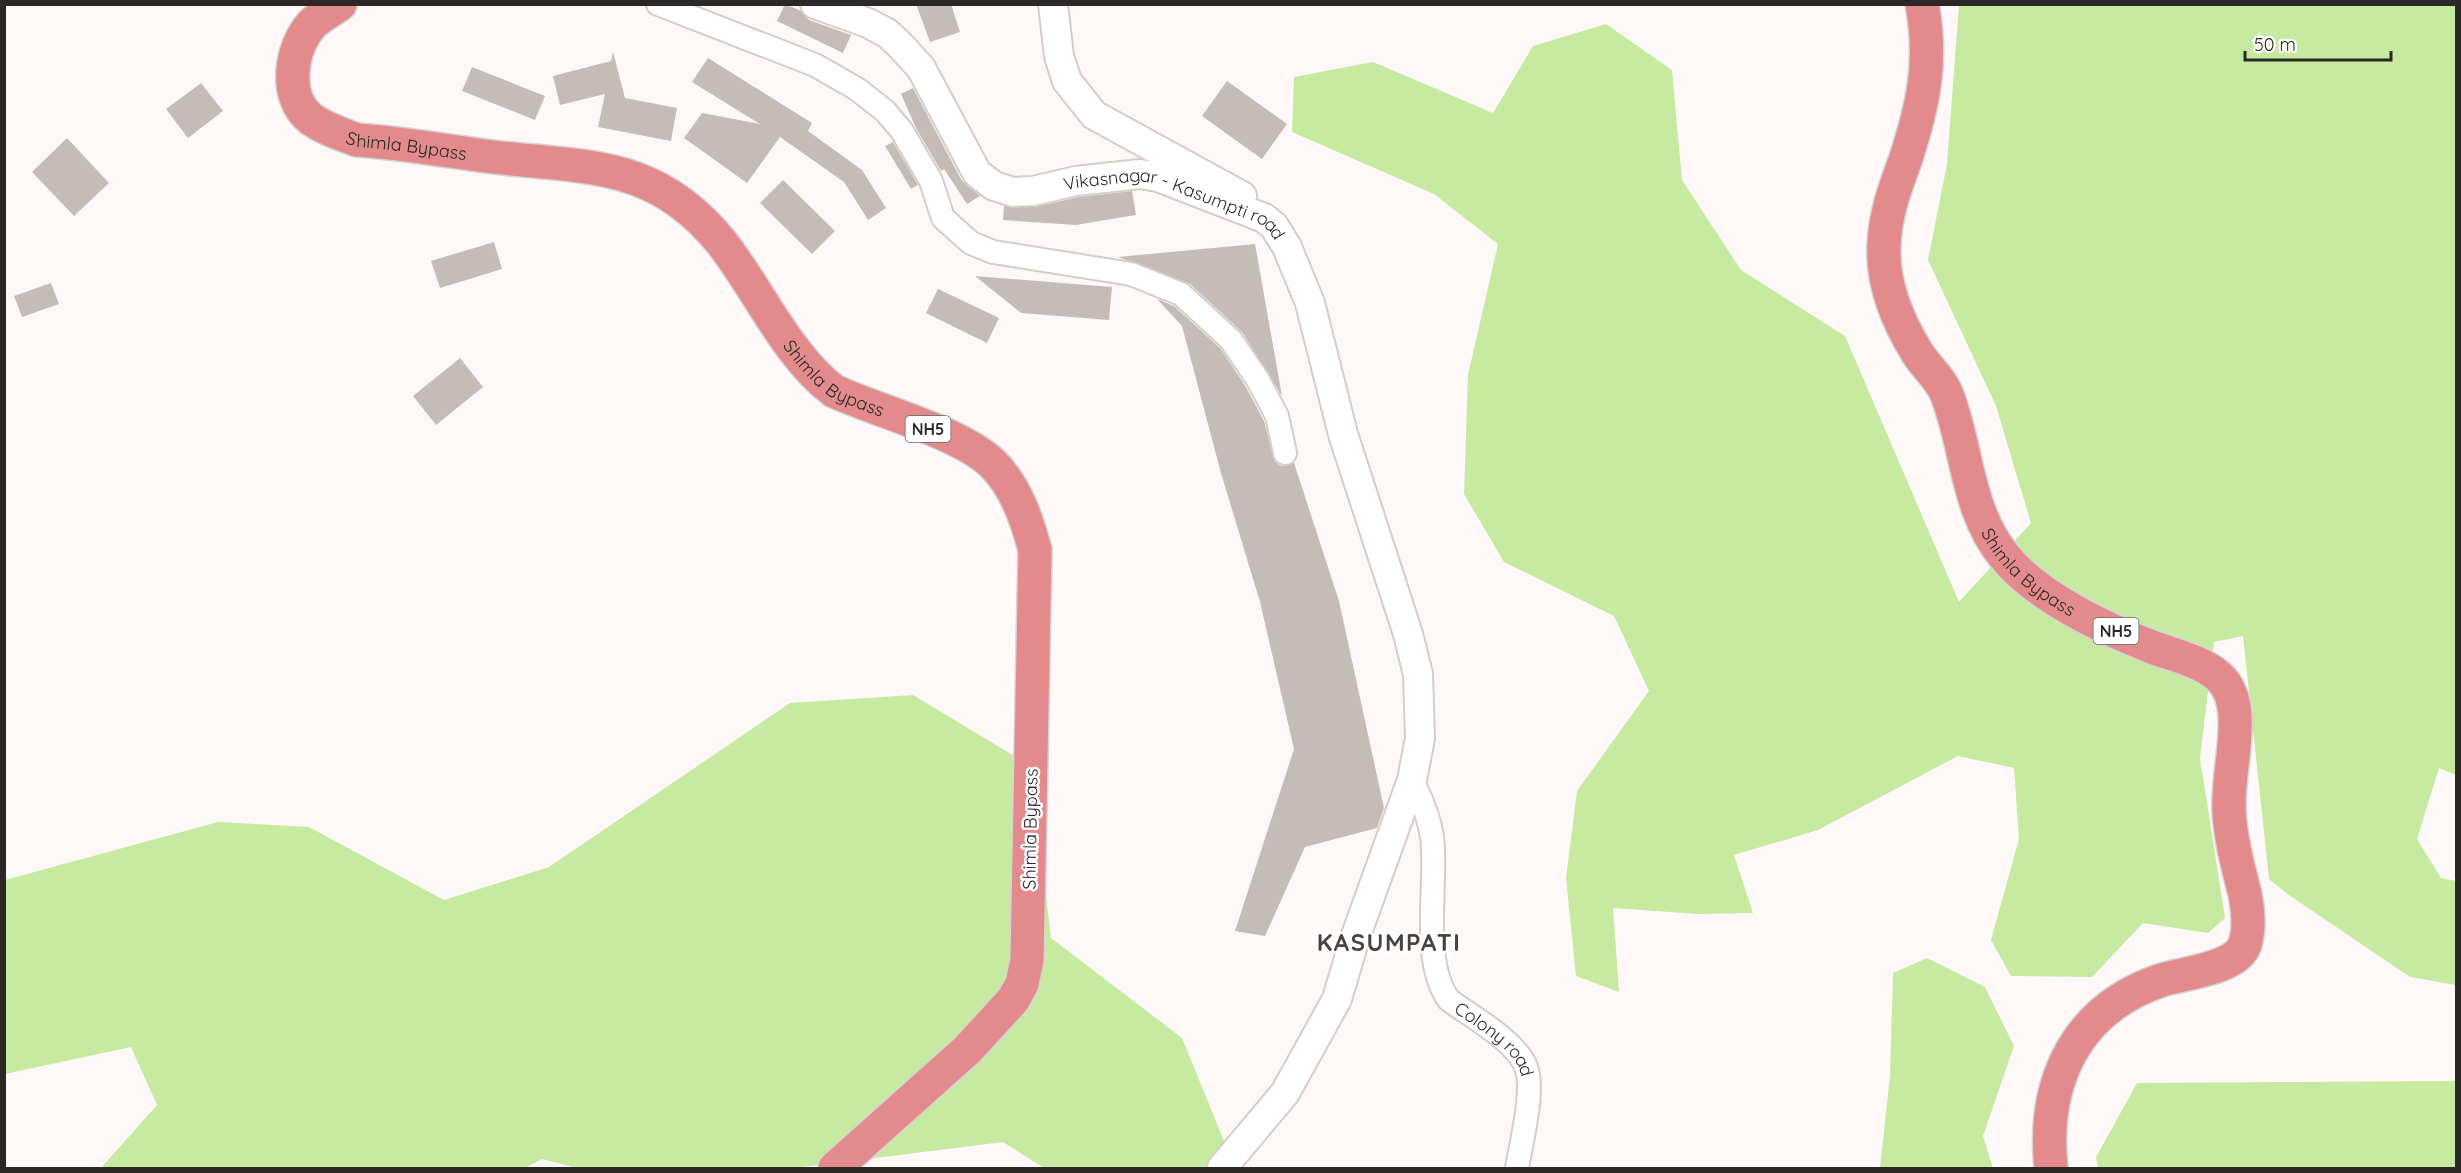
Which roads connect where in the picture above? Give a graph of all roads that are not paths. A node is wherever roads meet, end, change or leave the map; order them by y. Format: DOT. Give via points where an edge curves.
graph roads {
  1 [pos="340,4"];
  2 [pos="658,4"];
  3 [pos="815,4"];
  4 [pos="1053,4"];
  5 [pos="1922,4"];
  6 [pos="1264,218"];
  7 [pos="1285,453"];
  8 [pos="1412,780"];
  9 [pos="835,1168"];
  10 [pos="1222,1168"];
  11 [pos="1517,1168"];
  12 [pos="2052,1168"];
  1 -- 9 [label="highway, Shimla Bypass / NH5" via="313,24 301,41 294,64 292,84 297,103 310,118 357,140 610,169 659,187 700,217 744,271 816,378 843,395 965,446 993,464 1025,512 1035,550 1027,960 1022,984 1013,1000 967,1050"];
  2 -- 7 [label="street" via="796,57 857,89 885,111 902,131 932,181 943,218 971,243 1013,256 1131,274 1180,294 1231,340 1258,380 1277,416"];
  3 -- 6 [label="street, Vikasnagar - Kasumpti road" via="868,23 899,44 921,68 977,173 994,186 1013,192 1033,191 1076,181 1140,174 1158,177"];
  4 -- 6 [label="street" via="1066,81 1094,115 1241,195"];
  5 -- 12 [label="highway, Shimla Bypass / NH5" via="1928,72 1890,203 1884,245 1885,274 1907,333 1944,388 1957,422 1975,503 2005,558 2026,578 2082,614 2211,670 2223,680 2235,712 2236,745 2229,808 2248,909 2245,945 2231,960 2159,981 2136,992 2102,1013 2086,1029 2064,1062 2051,1104 2048,1138"];
  6 -- 8 [label="street, Vikasnagar - Kasumpti road" via="1287,247 1310,303 1342,434 1385,559 1418,674 1420,738"];
  8 -- 10 [label="street, Vikasnagar - Kasumpti road" via="1337,999 1285,1093"];
  8 -- 11 [label="street, Colony road" via="1432,837 1435,956 1442,990 1449,1000 1513,1048 1527,1069 1529,1086"];
}
